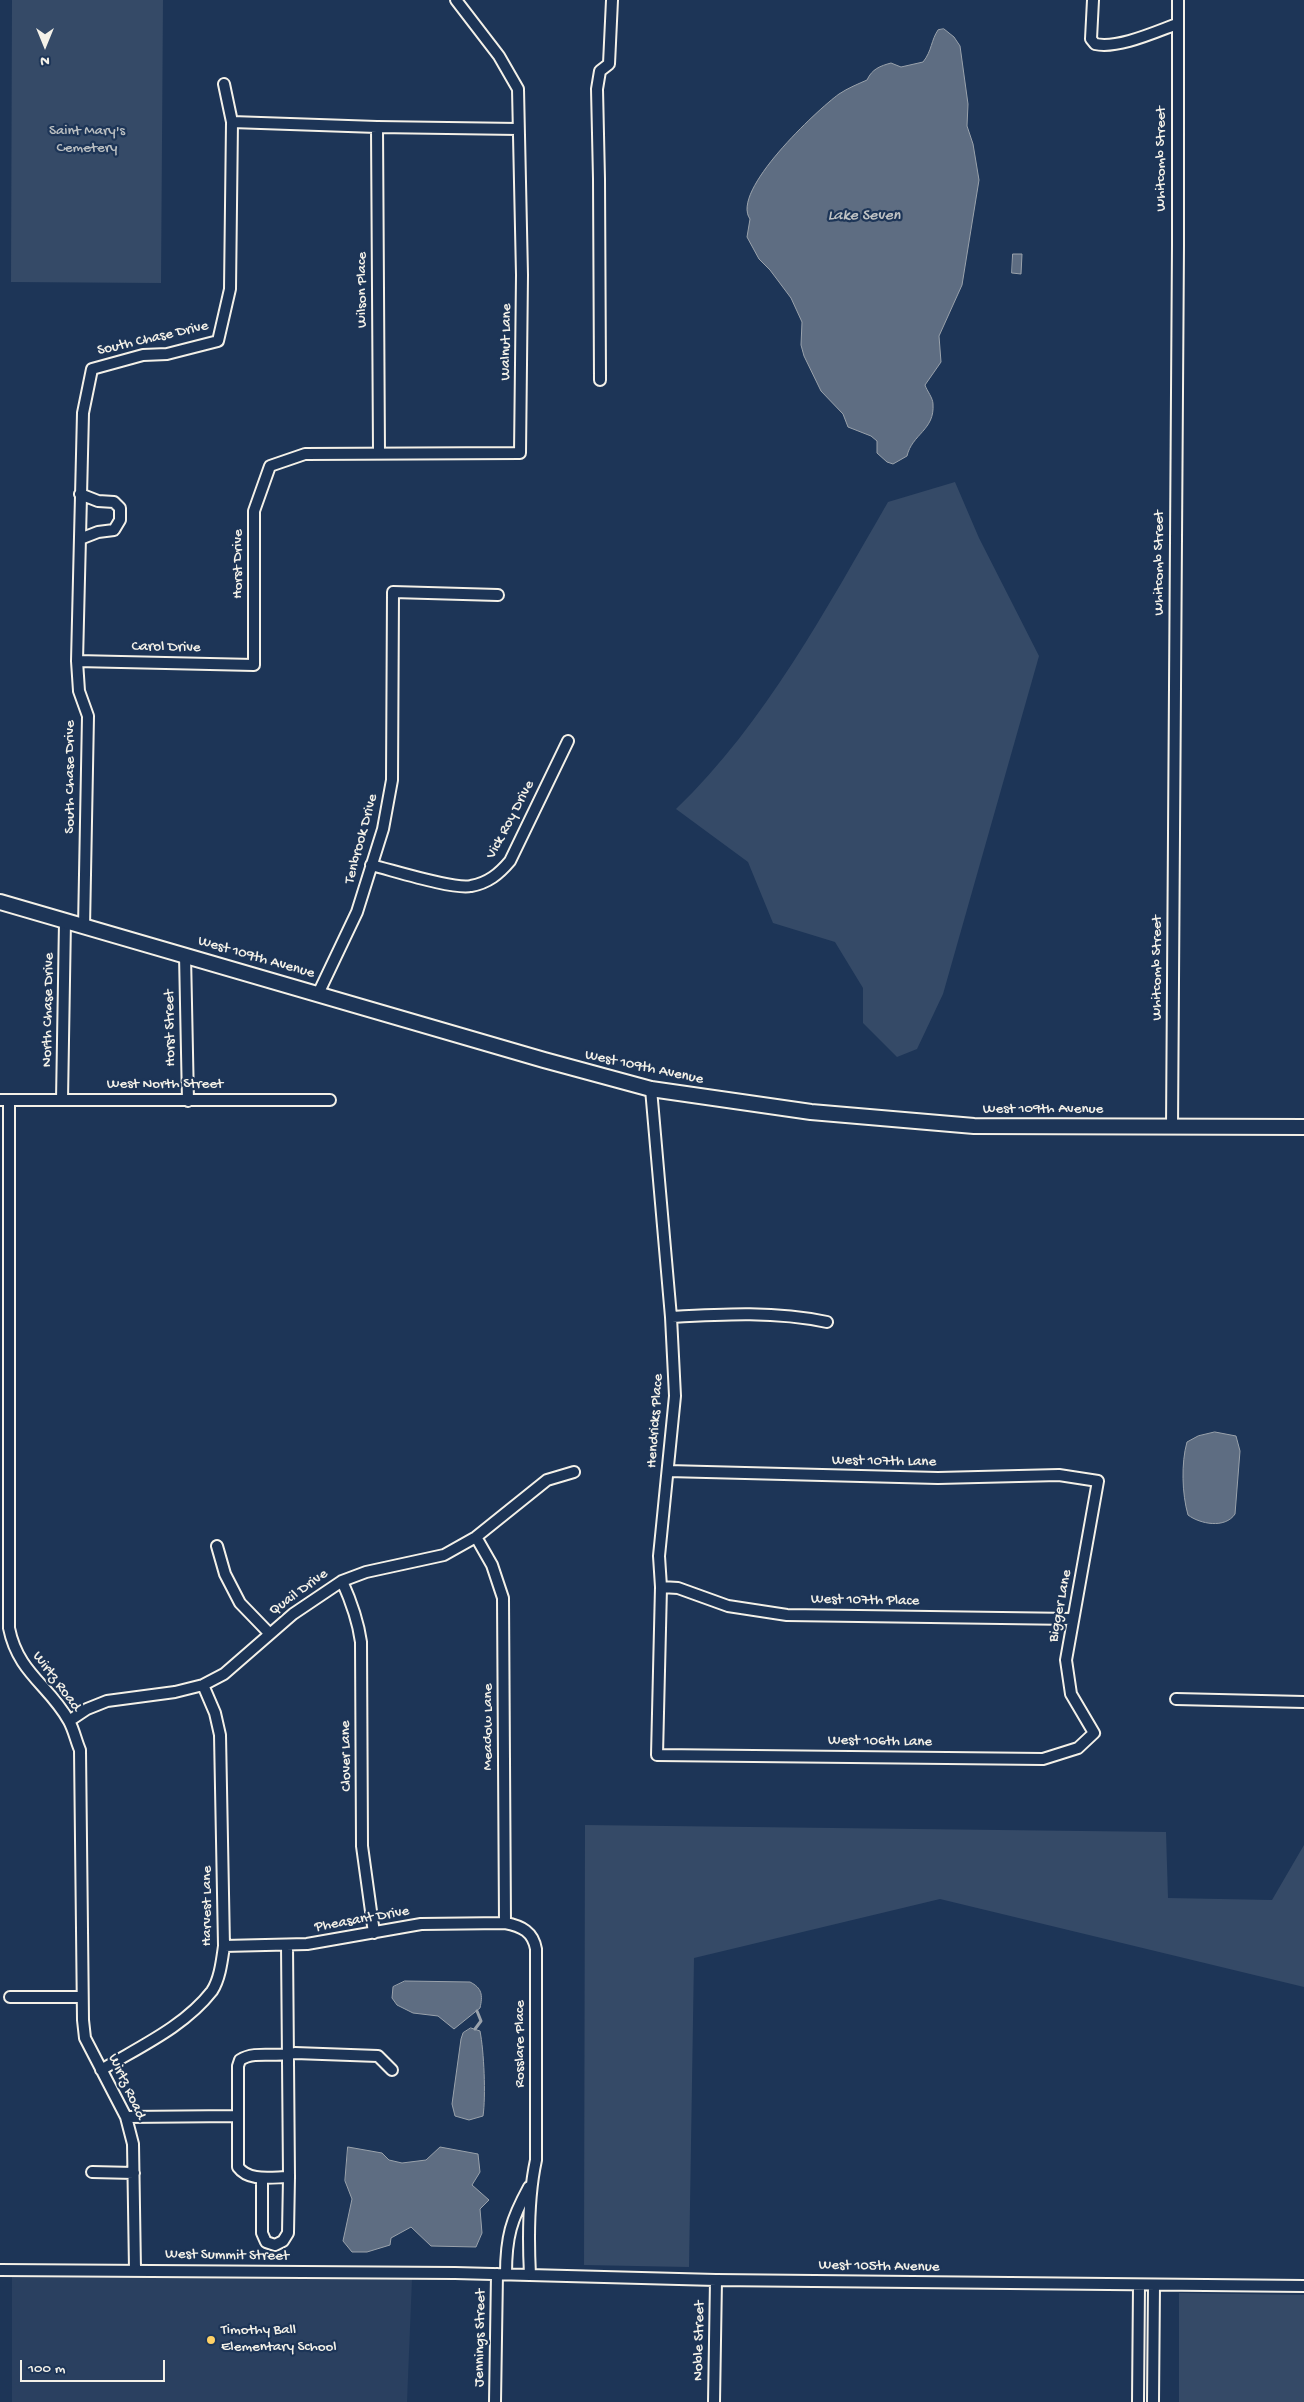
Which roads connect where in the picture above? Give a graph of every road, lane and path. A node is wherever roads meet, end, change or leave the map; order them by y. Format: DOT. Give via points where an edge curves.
graph roads {
  1 [pos="456,0"];
  2 [pos="612,0"];
  3 [pos="1093,0"];
  4 [pos="1178,0"];
  5 [pos="1177,24"];
  6 [pos="224,84"];
  7 [pos="232,122"];
  8 [pos="378,127"];
  9 [pos="518,129"];
  10 [pos="600,380"];
  11 [pos="379,453"];
  12 [pos="270,466"];
  13 [pos="80,494"];
  14 [pos="80,539"];
  15 [pos="498,595"];
  16 [pos="77,661"];
  17 [pos="254,665"];
  18 [pos="568,741"];
  19 [pos="371,865"];
  20 [pos="0,902"];
  21 [pos="65,921"];
  22 [pos="84,927"];
  23 [pos="185,955"];
  24 [pos="318,994"];
  25 [pos="651,1089"];
  26 [pos="4,1100"];
  27 [pos="62,1100"];
  28 [pos="330,1100"];
  29 [pos="188,1101"];
  30 [pos="1172,1127"];
  31 [pos="1304,1127"];
  32 [pos="4,1243"];
  33 [pos="671,1317"];
  34 [pos="827,1322"];
  35 [pos="5,1389"];
  36 [pos="668,1471"];
  37 [pos="574,1472"];
  38 [pos="1098,1481"];
  39 [pos="476,1537"];
  40 [pos="216,1546"];
  41 [pos="342,1581"];
  42 [pos="661,1587"];
  43 [pos="1073,1619"];
  44 [pos="270,1634"];
  45 [pos="204,1685"];
  46 [pos="1176,1699"];
  47 [pos="1304,1702"];
  48 [pos="69,1721"];
  49 [pos="1094,1733"];
  50 [pos="657,1755"];
  51 [pos="505,1923"];
  52 [pos="374,1933"];
  53 [pos="287,1945"];
  54 [pos="224,1946"];
  55 [pos="10,1997"];
  56 [pos="82,1997"];
  57 [pos="287,2056"];
  58 [pos="101,2070"];
  59 [pos="392,2070"];
  60 [pos="237,2116"];
  61 [pos="126,2117"];
  62 [pos="92,2172"];
  63 [pos="134,2173"];
  64 [pos="289,2177"];
  65 [pos="262,2178"];
  66 [pos="531,2184"];
  67 [pos="0,2270"];
  68 [pos="135,2270"];
  69 [pos="454,2273"];
  70 [pos="501,2274"];
  71 [pos="530,2275"];
  72 [pos="716,2280"];
  73 [pos="1139,2285"];
  74 [pos="1154,2285"];
  75 [pos="1304,2286"];
  76 [pos="495,2402"];
  77 [pos="714,2402"];
  78 [pos="1138,2402"];
  79 [pos="1153,2402"];
  1 -- 9 [label="street, Walnut Lane" via="499,56 518,90"];
  2 -- 10 [label="street" via="609,64 600,71 597,89"];
  3 -- 5 [label="street" via="1091,39 1095,44 1118,44"];
  4 -- 5 [label="street, Whitcomb Street"];
  5 -- 30 [label="street, Whitcomb Street"];
  6 -- 7 [label="street, South Chase Drive"];
  7 -- 8 [label="street"];
  7 -- 13 [label="street, South Chase Drive" via="230,289 218,341 167,354 143,355 92,369 83,413"];
  8 -- 9 [label="street"];
  8 -- 11 [label="street, Wilson Place"];
  9 -- 11 [label="street, Walnut Lane" via="522,275 520,453"];
  11 -- 12 [label="street, Walnut Lane" via="305,454"];
  12 -- 17 [label="street, Horst Drive" via="254,511"];
  13 -- 14 [label="street, South Chase Drive"];
  13 -- 14 [label="street" via="114,502 120,508 120,520 114,530"];
  14 -- 16 [label="street, South Chase Drive"];
  15 -- 19 [label="street, Tenbrook Drive" via="393,592 392,780 383,829"];
  16 -- 17 [label="street, Carol Drive"];
  16 -- 22 [label="street, South Chase Drive" via="78,691 88,716"];
  18 -- 19 [label="street, Vick Roy Drive" via="510,861 491,879 461,887"];
  19 -- 24 [label="street, Tenbrook Drive" via="357,912"];
  20 -- 21 [label="main road, West 109th Avenue"];
  21 -- 22 [label="main road, West 109th Avenue"];
  21 -- 27 [label="street, North Chase Drive"];
  22 -- 23 [label="main road, West 109th Avenue"];
  23 -- 24 [label="main road, West 109th Avenue"];
  23 -- 29 [label="street, Horst Street"];
  24 -- 25 [label="main road, West 109th Avenue"];
  25 -- 30 [label="main road, West 109th Avenue" via="802,1111 974,1126"];
  25 -- 33 [label="street, Hendricks Place"];
  26 -- 27 [label="street, West North Street"];
  26 -- 32 [label="street, Wirtz Road"];
  27 -- 29 [label="street, West North Street"];
  28 -- 29 [label="street, West North Street"];
  30 -- 31 [label="main road, West 109th Avenue"];
  32 -- 35 [label="street, Wirtz Road"];
  33 -- 34 [label="street" via="745,1313 800,1316"];
  33 -- 36 [label="street, Hendricks Place" via="675,1396"];
  35 -- 48 [label="street, Wirtz Road" via="9,1628 20,1661"];
  36 -- 38 [label="street, West 107th Lane" via="938,1478 1059,1476"];
  36 -- 42 [label="street, Hendricks Place" via="659,1556"];
  37 -- 39 [label="street, Quail Drive" via="547,1480"];
  38 -- 43 [label="street, Bigger Lane"];
  39 -- 41 [label="street, Quail Drive" via="444,1555 366,1572"];
  39 -- 51 [label="street, Meadow Lane" via="492,1565 503,1598"];
  40 -- 44 [label="street" via="225,1574 240,1603"];
  41 -- 44 [label="street, Quail Drive" via="318,1595"];
  41 -- 52 [label="street, Clover Lane" via="359,1628 362,1846"];
  42 -- 43 [label="street, West 107th Place" via="678,1588 728,1606 787,1615"];
  42 -- 50 [label="street, Hendricks Place"];
  43 -- 49 [label="street, Bigger Lane" via="1066,1660 1071,1694"];
  44 -- 45 [label="street, Quail Drive" via="224,1674"];
  45 -- 48 [label="street, Quail Drive" via="107,1701"];
  45 -- 54 [label="street, Harvest Lane" via="220,1736"];
  46 -- 47 [label="street"];
  48 -- 56 [label="street, Wirtz Road" via="80,1750 82,1773"];
  49 -- 50 [label="street, West 106th Lane" via="1078,1748 1043,1759"];
  51 -- 52 [label="street, Pheasant Drive" via="421,1924"];
  51 -- 66 [label="street, Rosslare Place" via="527,1930 534,1938 536,1949 536,2160"];
  52 -- 53 [label="street, Pheasant Drive"];
  53 -- 54 [label="street, Pheasant Drive"];
  53 -- 57 [label="street"];
  54 -- 58 [label="street, Harvest Lane" via="213,1990 182,2021"];
  55 -- 56 [label="street"];
  56 -- 58 [label="street, Wirtz Road" via="85,2038"];
  57 -- 59 [label="street" via="295,2053 378,2056"];
  57 -- 60 [label="street" via="254,2056 240,2060"];
  57 -- 64 [label="street"];
  58 -- 61 [label="street, Wirtz Road"];
  60 -- 61 [label="street"];
  60 -- 65 [label="street" via="238,2167 242,2173"];
  61 -- 63 [label="street, Wirtz Road" via="133,2144"];
  62 -- 63 [label="street"];
  63 -- 68 [label="street, Wirtz Road"];
  64 -- 65 [label="street"];
  64 -- 65 [label="street" via="288,2233 284,2241 275,2245 266,2242 262,2233"];
  66 -- 70 [label="street, Rosslare Place" via="515,2213"];
  66 -- 71 [label="street, Rosslare Place"];
  67 -- 68 [label="street, West Summit Street"];
  68 -- 69 [label="street, West Summit Street"];
  69 -- 70 [label="street, West 105th Avenue"];
  70 -- 71 [label="street, West 105th Avenue"];
  70 -- 76 [label="street, Jennings Street"];
  71 -- 72 [label="street, West 105th Avenue"];
  72 -- 73 [label="street, West 105th Avenue"];
  72 -- 77 [label="street, Noble Street"];
  73 -- 74 [label="street, West 105th Avenue"];
  73 -- 78 [label="street"];
  74 -- 75 [label="street, West 105th Avenue"];
  74 -- 79 [label="street"];
}
